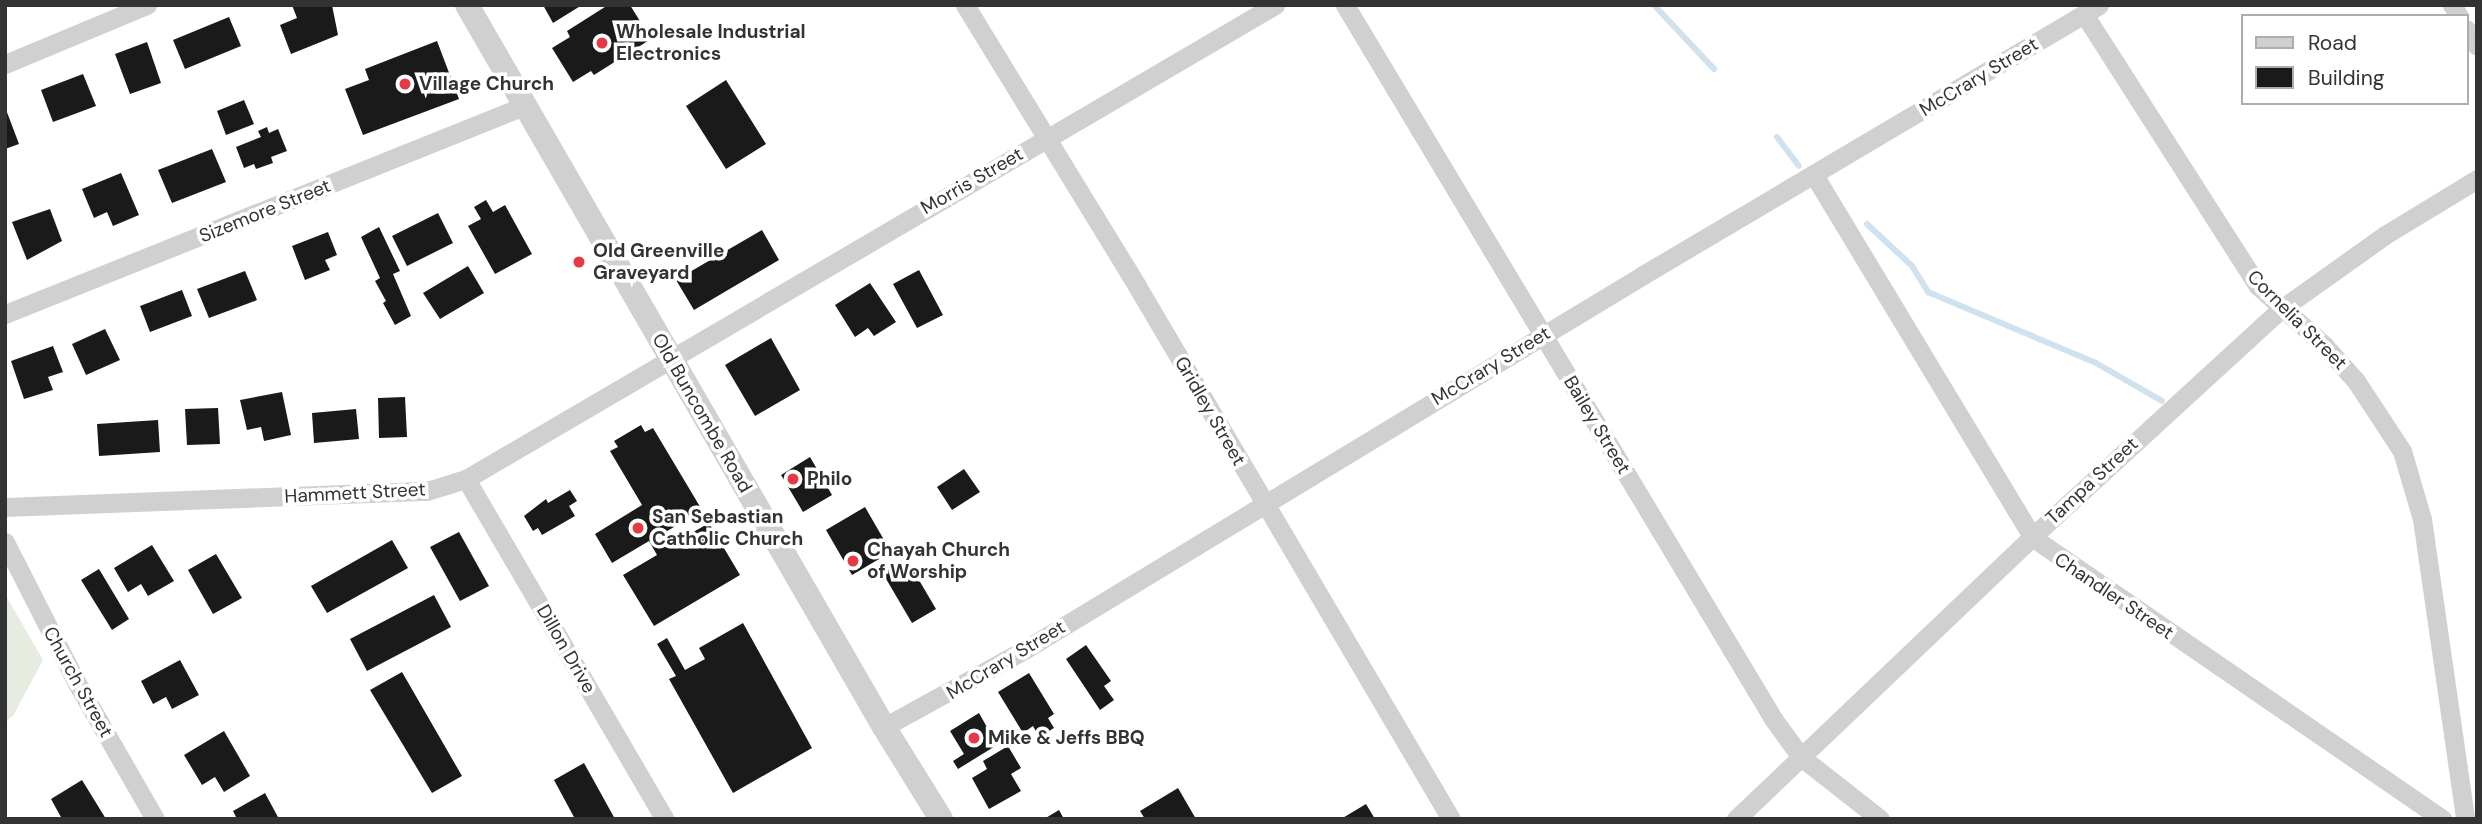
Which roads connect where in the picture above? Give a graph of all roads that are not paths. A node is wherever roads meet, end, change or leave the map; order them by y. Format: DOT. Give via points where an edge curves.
graph roads {
  1 [pos="147,5"];
  2 [pos="467,5"];
  3 [pos="965,5"];
  4 [pos="1275,5"];
  5 [pos="1345,5"];
  6 [pos="2092,10"];
  7 [pos="5,64"];
  8 [pos="524,106"];
  9 [pos="1047,137"];
  10 [pos="1814,175"];
  11 [pos="2477,179"];
  12 [pos="2281,309"];
  13 [pos="5,314"];
  14 [pos="1544,335"];
  15 [pos="670,359"];
  16 [pos="466,479"];
  17 [pos="1264,503"];
  18 [pos="5,507"];
  19 [pos="2032,537"];
  20 [pos="5,542"];
  21 [pos="884,727"];
  22 [pos="1801,757"];
  23 [pos="155,819"];
  24 [pos="665,819"];
  25 [pos="941,819"];
  26 [pos="1451,819"];
  27 [pos="1736,819"];
  28 [pos="1880,819"];
  29 [pos="2443,819"];
  30 [pos="2465,819"];
  1 -- 7 [label="street"];
  2 -- 8 [label="street, Old Buncombe Road"];
  3 -- 9 [label="street, Gridley Street"];
  4 -- 9 [label="street, Morris Street"];
  5 -- 14 [label="street, Bailey Street"];
  6 -- 10 [label="street, McCrary Street"];
  6 -- 12 [label="street, Cornelia Street" via="2240,261"];
  8 -- 13 [label="street, Sizemore Street"];
  8 -- 15 [label="street, Old Buncombe Road"];
  9 -- 15 [label="street, Morris Street"];
  9 -- 17 [label="street, Gridley Street"];
  10 -- 14 [label="street, McCrary Street"];
  10 -- 19 [label="street, Chandler Street"];
  11 -- 12 [label="street, Tampa Street" via="2385,235"];
  12 -- 19 [label="street, Tampa Street"];
  12 -- 30 [label="street, Cornelia Street" via="2325,345 2356,381 2391,430 2410,471 2422,519"];
  14 -- 17 [label="street, McCrary Street"];
  14 -- 22 [label="street, Bailey Street" via="1774,720"];
  15 -- 16 [label="street, Hammett Street"];
  15 -- 21 [label="street, Old Buncombe Road"];
  16 -- 18 [label="street, Hammett Street" via="427,491"];
  16 -- 24 [label="street, Dillon Drive"];
  17 -- 21 [label="street, McCrary Street" via="1026,649"];
  17 -- 26 [label="street, Gridley Street"];
  19 -- 22 [label="street, Tampa Street"];
  19 -- 29 [label="street, Chandler Street"];
  20 -- 23 [label="street, Church Street" via="72,674"];
  21 -- 25 [label="street, Old Buncombe Road"];
  22 -- 27 [label="street, Tampa Street"];
  22 -- 28 [label="street, Bailey Street"];
}
